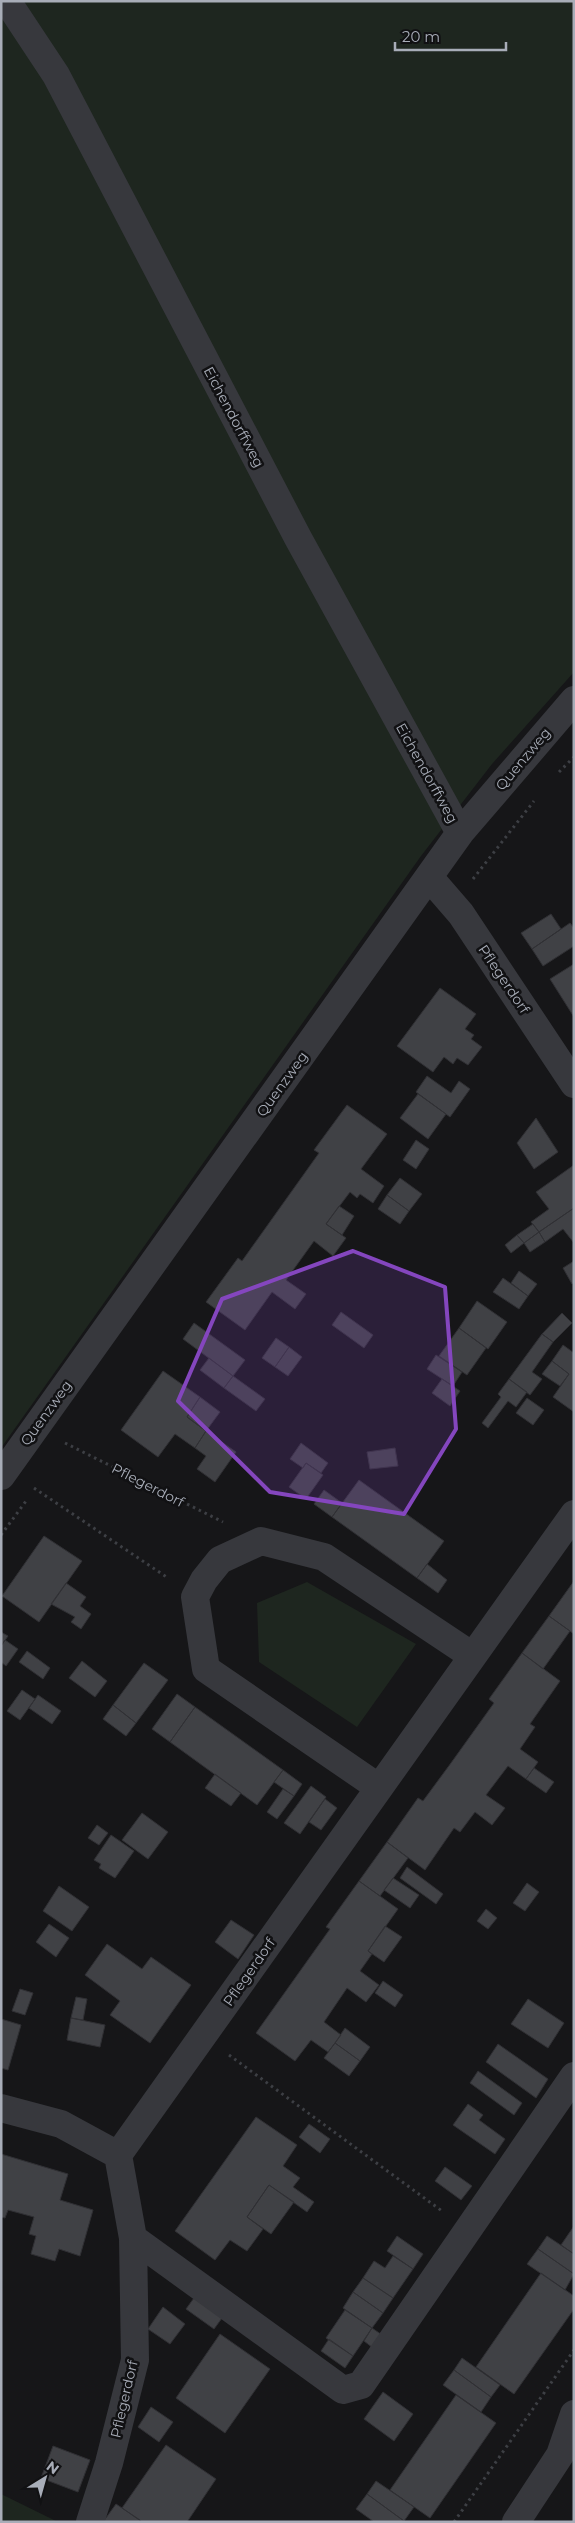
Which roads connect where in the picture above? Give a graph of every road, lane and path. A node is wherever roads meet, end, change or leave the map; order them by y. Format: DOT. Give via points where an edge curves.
graph roads {
  1 [pos="7,1"];
  2 [pos="574,700"];
  3 [pos="574,757"];
  4 [pos="555,776"];
  5 [pos="537,798"];
  6 [pos="460,833"];
  7 [pos="429,877"];
  8 [pos="453,904"];
  9 [pos="574,1084"];
  10 [pos="38,1424"];
  11 [pos="73,1436"];
  12 [pos="67,1444"];
  13 [pos="62,1452"];
  14 [pos="4,1473"];
  15 [pos="40,1481"];
  16 [pos="35,1488"];
  17 [pos="574,1514"];
  18 [pos="1,1535"];
  19 [pos="261,1541"];
  20 [pos="195,1597"];
  21 [pos="471,1655"];
  22 [pos="378,1787"];
  23 [pos="204,2037"];
  24 [pos="574,2076"];
  25 [pos="1,2108"];
  26 [pos="118,2155"];
  27 [pos="467,2229"];
  28 [pos="132,2238"];
  29 [pos="574,2350"];
  30 [pos="574,2414"];
  31 [pos="90,2522"];
  32 [pos="454,2522"];
  33 [pos="516,2522"];
  1 -- 6 [label="street, Eichendorffweg" via="56,75 298,538"];
  2 -- 6 [label="street, Quenzweg"];
  3 -- 4 [label="path"];
  5 -- 8 [label="path"];
  6 -- 7 [label="street, Quenzweg"];
  7 -- 8 [label="street, Pflegerdorf"];
  7 -- 10 [label="street, Quenzweg"];
  8 -- 9 [label="street, Pflegerdorf"];
  10 -- 12 [label="path, Pflegerdorf"];
  10 -- 14 [label="street, Quenzweg"];
  11 -- 12 [label="path"];
  12 -- 13 [label="path"];
  12 -- 19 [label="path, Pflegerdorf"];
  14 -- 16 [label="path"];
  15 -- 16 [label="path"];
  16 -- 18 [label="path"];
  16 -- 20 [label="path"];
  17 -- 21 [label="street, Pflegerdorf"];
  19 -- 20 [label="street" via="220,1560"];
  19 -- 21 [label="street" via="324,1557"];
  20 -- 22 [label="street" via="206,1669"];
  21 -- 22 [label="street, Pflegerdorf"];
  22 -- 23 [label="street, Pflegerdorf"];
  23 -- 26 [label="street, Pflegerdorf"];
  23 -- 27 [label="path"];
  24 -- 27 [label="street"];
  25 -- 26 [label="street" via="61,2124"];
  26 -- 28 [label="street, Pflegerdorf"];
  27 -- 28 [label="street" via="361,2385 343,2390"];
  28 -- 31 [label="street, Pflegerdorf" via="135,2360 109,2463"];
  29 -- 32 [label="path"];
  30 -- 33 [label="street" via="560,2456"];
}
